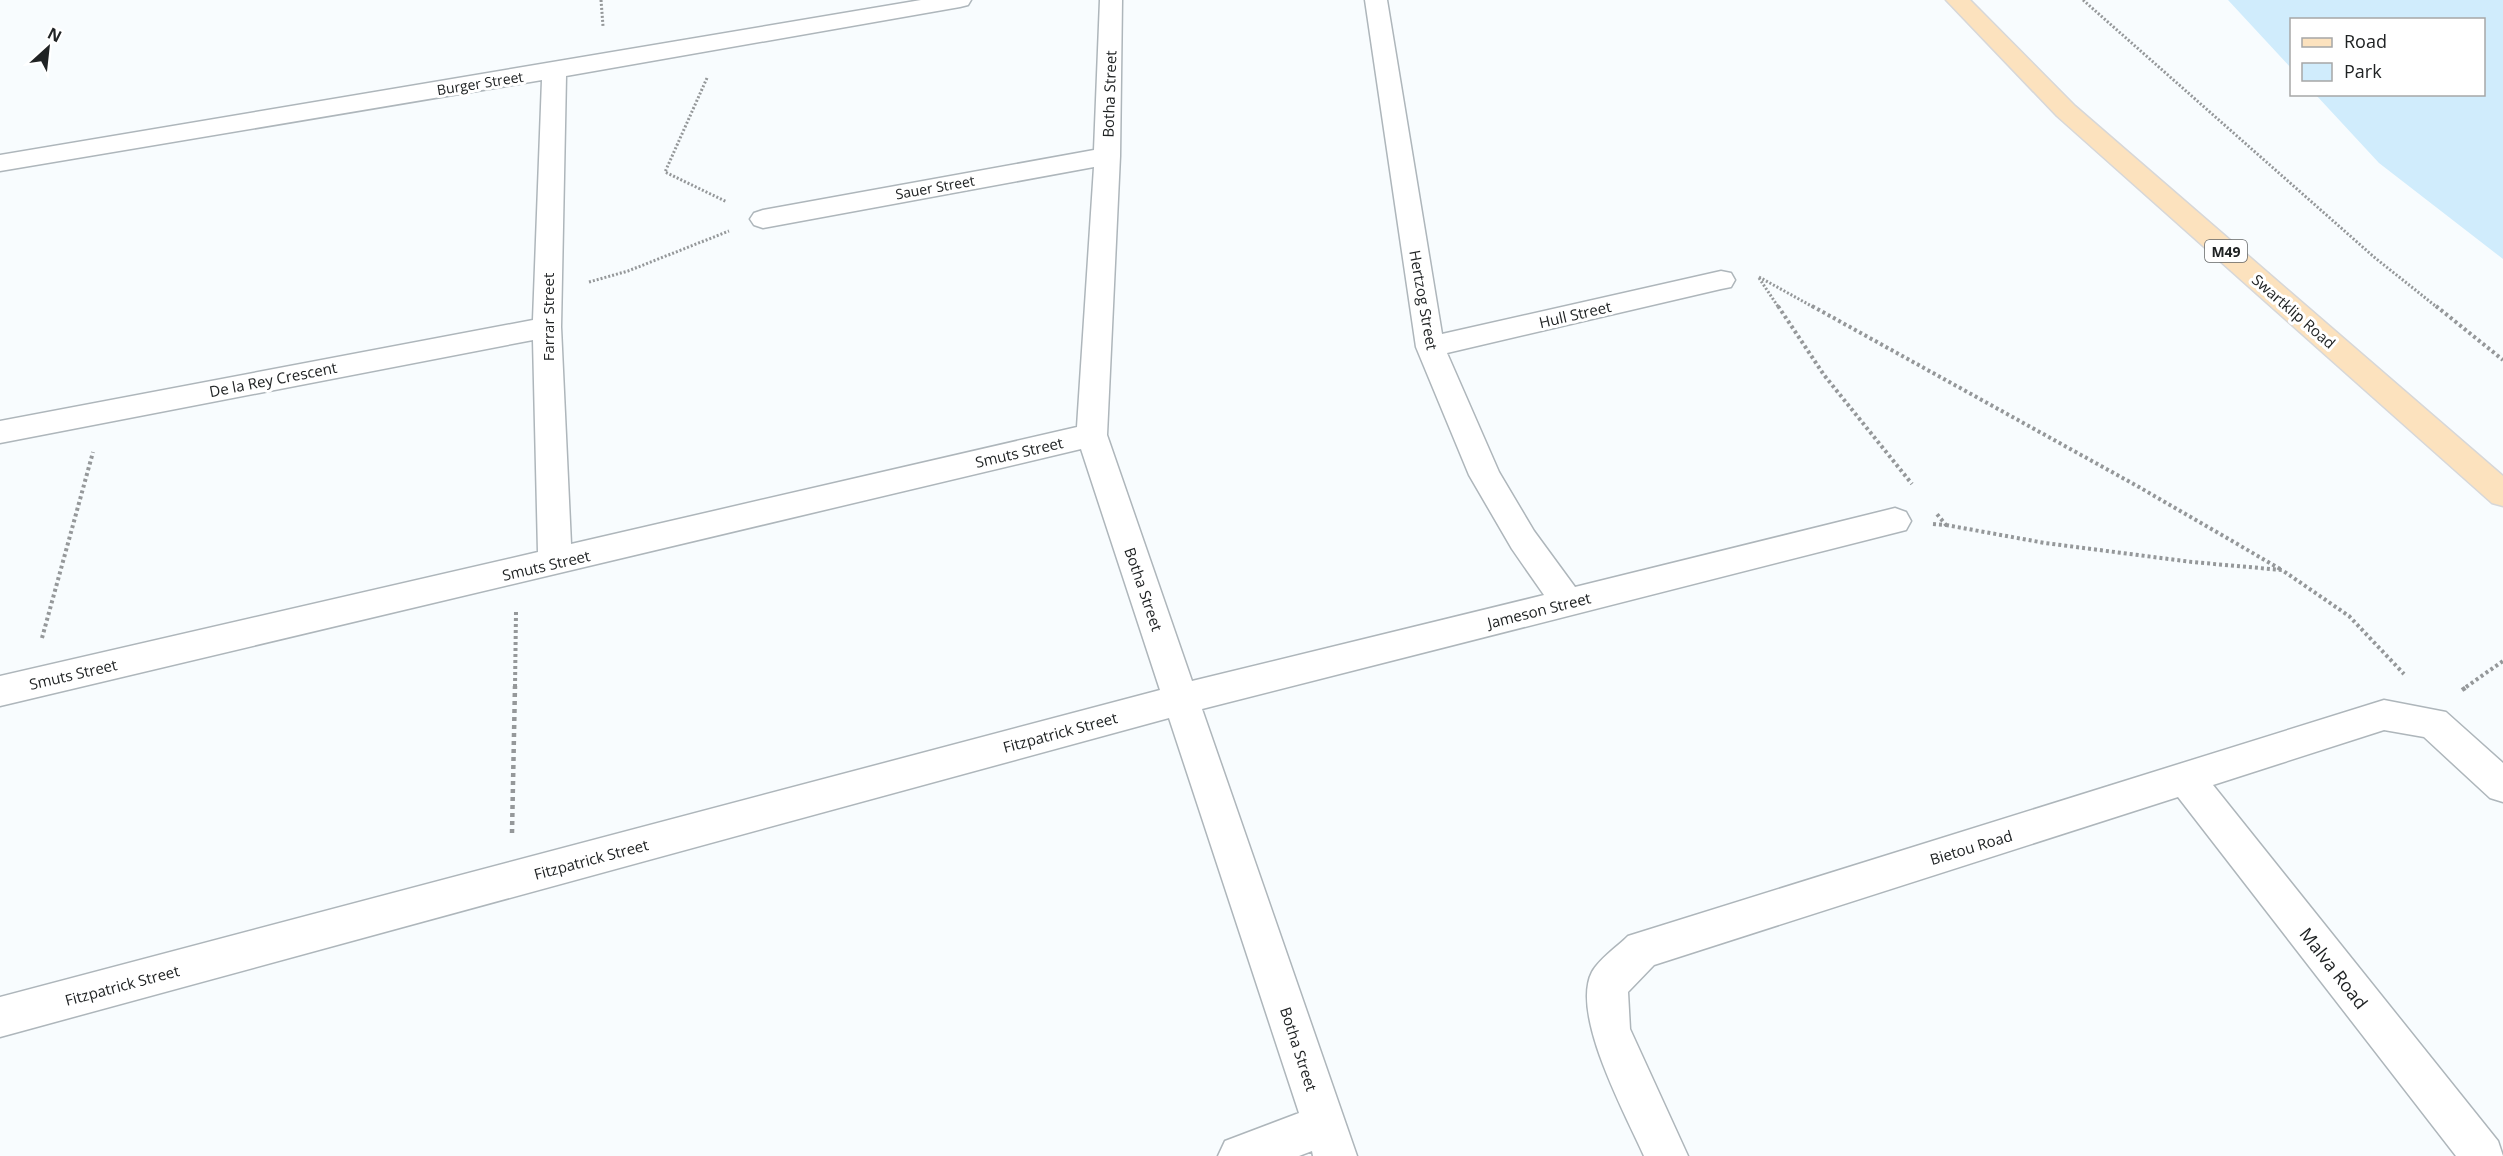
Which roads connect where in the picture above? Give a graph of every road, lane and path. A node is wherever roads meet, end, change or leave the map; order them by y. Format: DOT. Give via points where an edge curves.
graph roads {
  1 [pos="960,0"];
  2 [pos="1111,0"];
  3 [pos="1376,0"];
  4 [pos="1957,0"];
  5 [pos="2083,0"];
  6 [pos="713,43"];
  7 [pos="555,71"];
  8 [pos="1107,156"];
  9 [pos="0,163"];
  10 [pos="763,219"];
  11 [pos="1758,277"];
  12 [pos="1720,280"];
  13 [pos="548,289"];
  14 [pos="547,327"];
  15 [pos="1430,347"];
  16 [pos="2503,360"];
  17 [pos="0,432"];
  18 [pos="1092,435"];
  19 [pos="94,450"];
  20 [pos="1917,490"];
  21 [pos="2503,494"];
  22 [pos="1931,507"];
  23 [pos="1895,522"];
  24 [pos="1946,525"];
  25 [pos="555,563"];
  26 [pos="2282,570"];
  27 [pos="1568,603"];
  28 [pos="516,608"];
  29 [pos="41,640"];
  30 [pos="2411,681"];
  31 [pos="0,691"];
  32 [pos="1182,699"];
  33 [pos="2186,779"];
  34 [pos="2503,786"];
  35 [pos="512,842"];
  36 [pos="0,1017"];
  37 [pos="1330,1141"];
  38 [pos="1240,1156"];
  39 [pos="1666,1156"];
  40 [pos="2483,1156"];
  1 -- 6 [label="street, Burger Street" via="805,17"];
  2 -- 8 [label="street, Botha Street"];
  3 -- 15 [label="street, Hertzog Street"];
  4 -- 21 [label="main road, Swartklip Road / M49" via="2066,111"];
  5 -- 16 [label="path" via="2374,257"];
  6 -- 7 [label="street, Burger Street"];
  6 -- 10 [label="path" via="714,64 664,172"];
  7 -- 9 [label="street, Burger Street"];
  7 -- 13 [label="street, Farrar Street"];
  8 -- 10 [label="street, Sauer Street"];
  8 -- 18 [label="street, Botha Street"];
  10 -- 13 [label="path" via="628,271"];
  11 -- 12 [label="path"];
  11 -- 20 [label="path" via="1824,375"];
  11 -- 26 [label="path"];
  12 -- 15 [label="street, Hull Street"];
  13 -- 14 [label="street, Farrar Street"];
  14 -- 17 [label="street, De la Rey Crescent"];
  14 -- 25 [label="street, Farrar Street"];
  15 -- 27 [label="street, Hertzog Street" via="1485,475 1523,540"];
  18 -- 25 [label="street, Smuts Street"];
  18 -- 32 [label="street, Botha Street"];
  19 -- 29 [label="path"];
  22 -- 24 [label="path"];
  23 -- 24 [label="path"];
  23 -- 27 [label="street, Jameson Street"];
  24 -- 26 [label="path" via="2045,543"];
  25 -- 31 [label="street, Smuts Street"];
  26 -- 30 [label="path" via="2349,616"];
  27 -- 32 [label="street, Jameson Street"];
  28 -- 35 [label="path"];
  32 -- 36 [label="street, Fitzpatrick Street"];
  32 -- 37 [label="street, Botha Street"];
  33 -- 34 [label="street, Bietou Road" via="2384,715 2433,723"];
  33 -- 39 [label="street, Bietou Road" via="1642,950 1607,984 1611,1030"];
  33 -- 40 [label="street, Malva Road"];
  37 -- 38 [label="street"];
}
